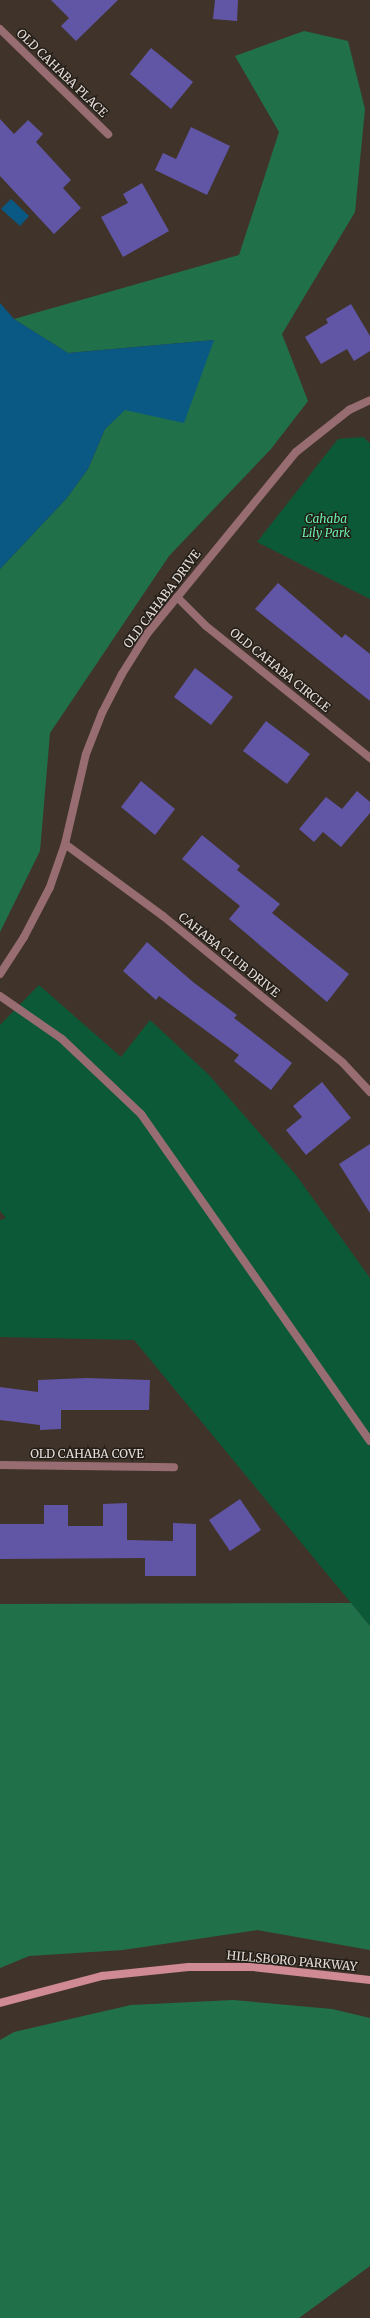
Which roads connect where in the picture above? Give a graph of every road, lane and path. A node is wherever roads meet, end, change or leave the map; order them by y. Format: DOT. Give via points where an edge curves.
graph roads {
  1 [pos="0,29"];
  2 [pos="108,134"];
  3 [pos="370,400"];
  4 [pos="177,597"];
  5 [pos="370,758"];
  6 [pos="65,844"];
  7 [pos="0,974"];
  8 [pos="0,996"];
  9 [pos="370,1092"];
  10 [pos="370,1441"];
  11 [pos="0,1465"];
  12 [pos="174,1467"];
  13 [pos="370,1980"];
  14 [pos="0,2003"];
  1 -- 2 [label="street, OLD CAHABA PLACE"];
  3 -- 4 [label="street, OLD CAHABA DRIVE" via="349,410 296,452"];
  4 -- 5 [label="street, OLD CAHABA CIRCLE" via="206,626"];
  4 -- 6 [label="street, OLD CAHABA DRIVE" via="143,641 102,712 86,754"];
  6 -- 7 [label="street, OLD CAHABA DRIVE" via="50,887 24,937"];
  6 -- 9 [label="street, CAHABA CLUB DRIVE" via="163,916 343,1063"];
  8 -- 10 [label="street" via="62,1039 141,1114"];
  11 -- 12 [label="street, OLD CAHABA COVE"];
  13 -- 14 [label="street, HILLSBORO PARKWAY" via="253,1967 189,1967 102,1976"];
}
